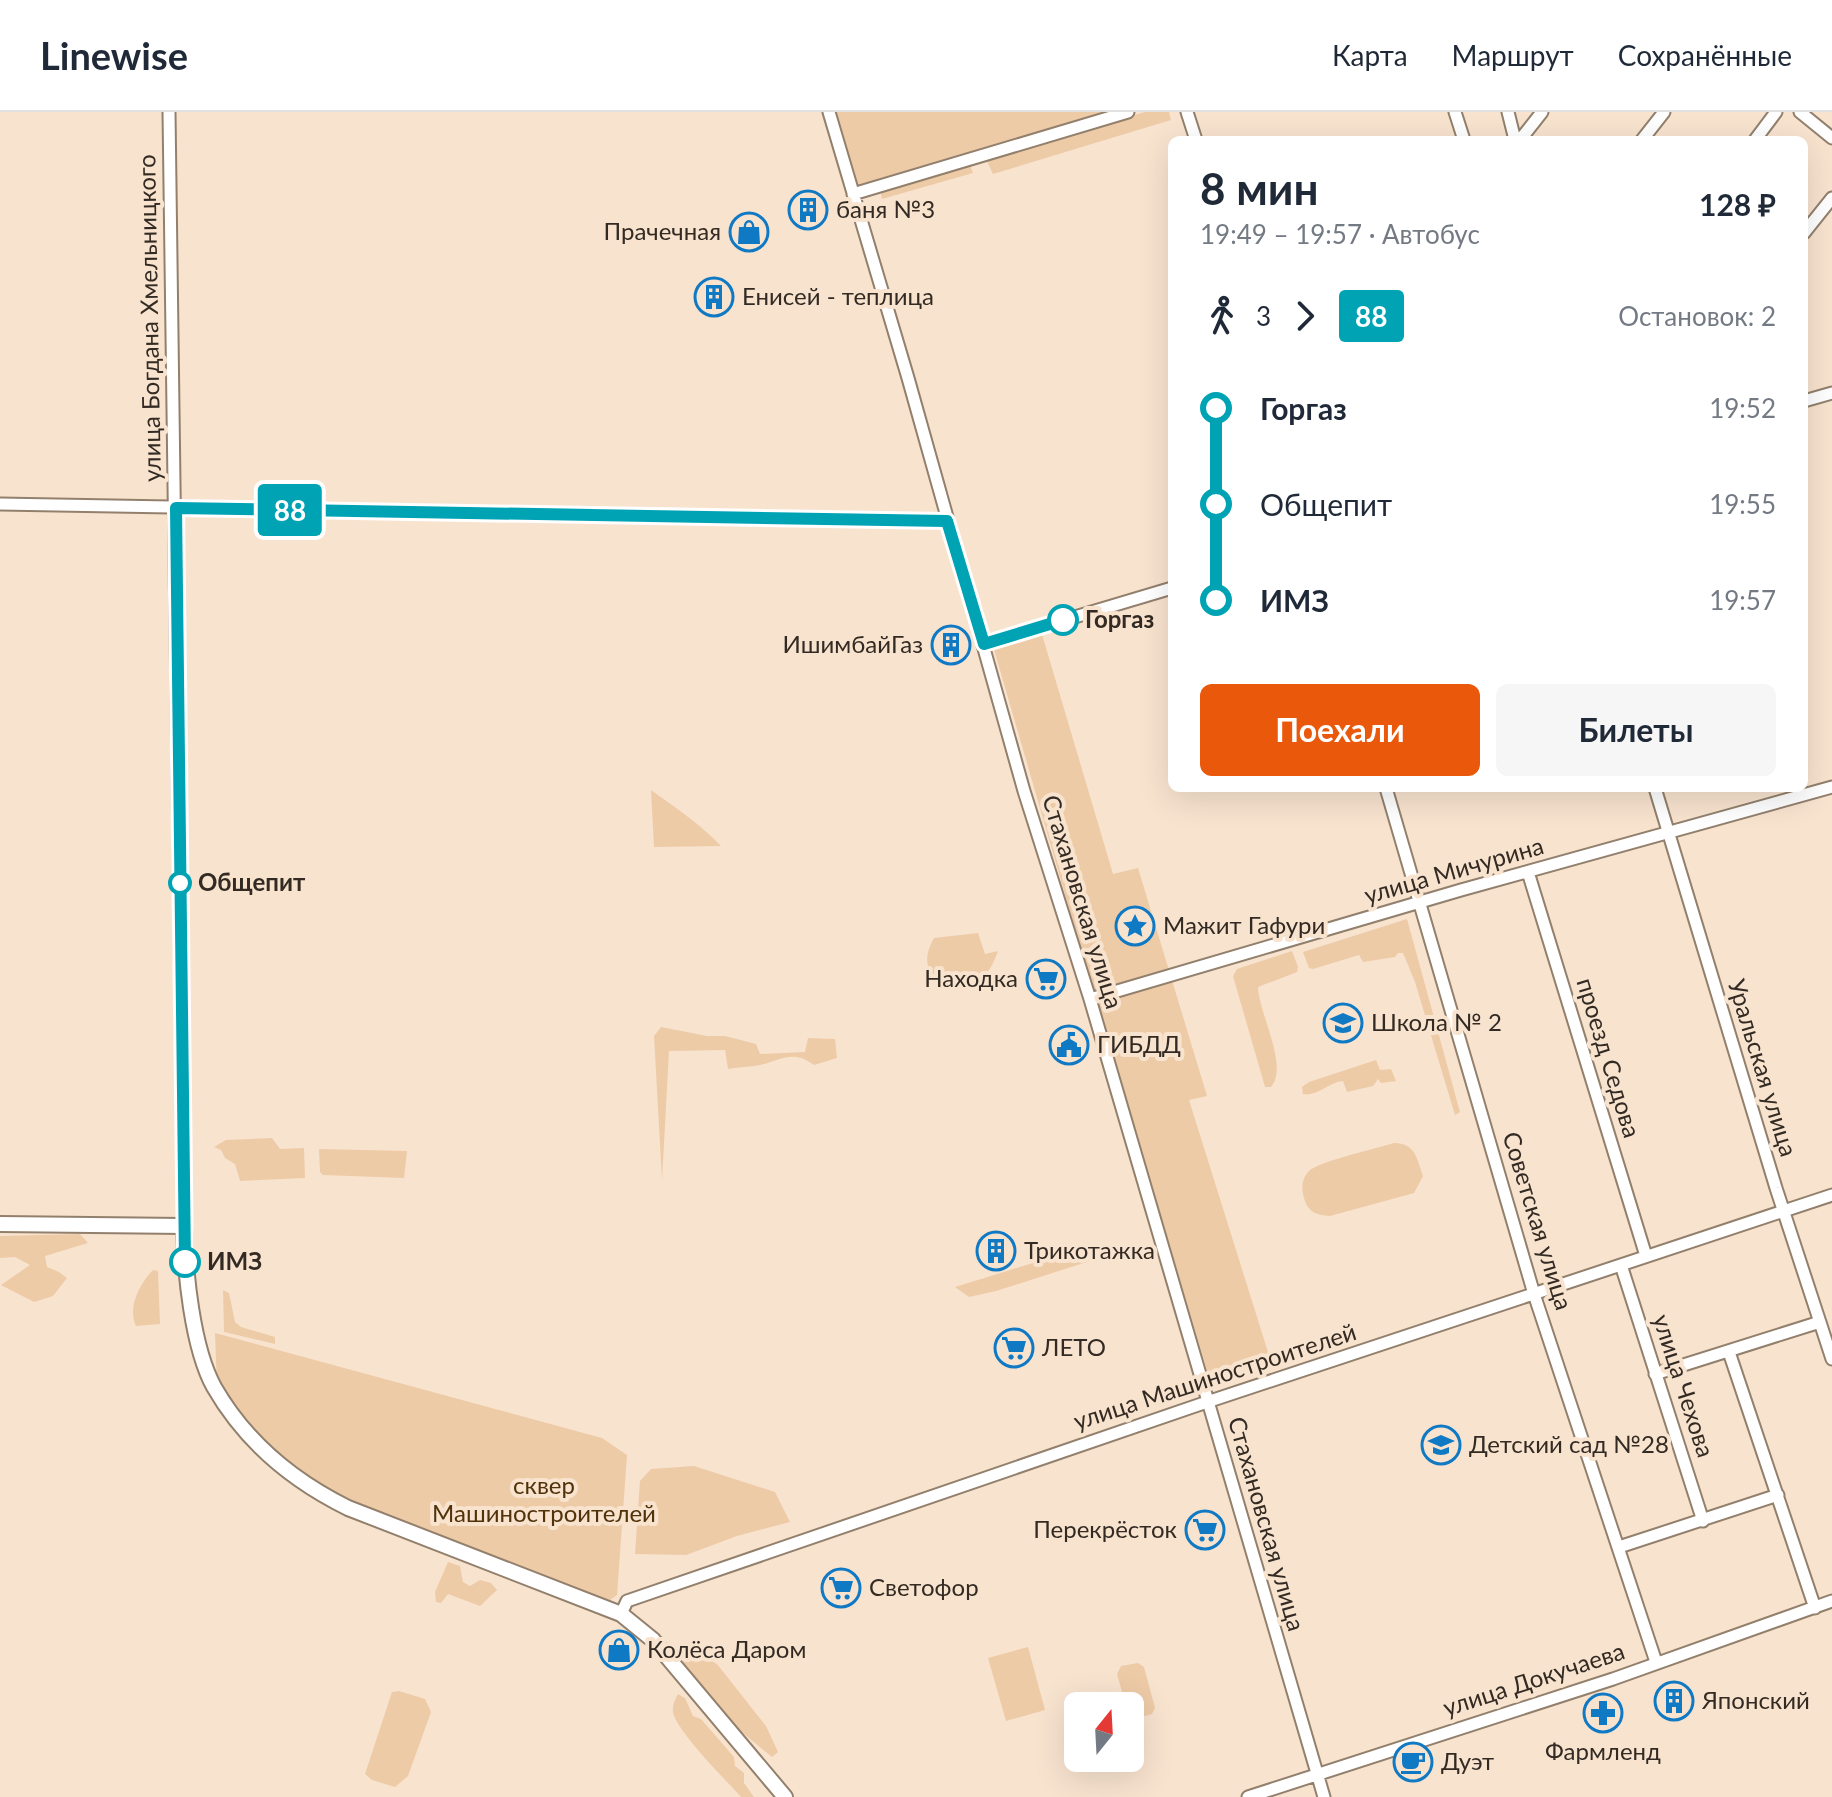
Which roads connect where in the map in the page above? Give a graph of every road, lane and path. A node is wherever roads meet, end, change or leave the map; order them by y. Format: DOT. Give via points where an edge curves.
graph roads {
  1 [pos="169,112"];
  2 [pos="829,112"];
  3 [pos="1128,112"];
  4 [pos="1187,112"];
  5 [pos="1455,112"];
  6 [pos="1508,112"];
  7 [pos="1542,112"];
  8 [pos="1664,112"];
  9 [pos="1776,112"];
  10 [pos="1800,112"];
  11 [pos="1195,136"];
  12 [pos="1463,136"];
  13 [pos="1516,136"];
  14 [pos="1521,136"];
  15 [pos="1645,136"];
  16 [pos="1758,136"];
  17 [pos="1832,138"];
  18 [pos="853,194"];
  19 [pos="1832,198"];
  20 [pos="1808,228"];
  21 [pos="1832,393"];
  22 [pos="1808,400"];
  23 [pos="0,504"];
  24 [pos="176,508"];
  25 [pos="947,521"];
  26 [pos="1168,589"];
  27 [pos="984,644"];
  28 [pos="1832,787"];
  29 [pos="1387,792"];
  30 [pos="1656,792"];
  31 [pos="1668,834"];
  32 [pos="1528,872"];
  33 [pos="1420,903"];
  34 [pos="1090,999"];
  35 [pos="1832,1195"];
  36 [pos="1784,1210"];
  37 [pos="0,1224"];
  38 [pos="184,1226"];
  39 [pos="1646,1256"];
  40 [pos="1621,1265"];
  41 [pos="1534,1294"];
  42 [pos="1820,1322"];
  43 [pos="1729,1352"];
  44 [pos="1832,1359"];
  45 [pos="1655,1374"];
  46 [pos="1207,1402"];
  47 [pos="1778,1495"];
  48 [pos="1703,1521"];
  49 [pos="1619,1547"];
  50 [pos="1832,1601"];
  51 [pos="1815,1608"];
  52 [pos="621,1614"];
  53 [pos="1656,1662"];
  54 [pos="1318,1776"];
  55 [pos="785,1797"];
  56 [pos="1248,1797"];
  57 [pos="1324,1797"];
  1 -- 24 [label="street, улица Богдана Хмельницкого"];
  2 -- 18 [label="street, Стахановская улица"];
  3 -- 18 [label="street"];
  4 -- 11 [label="street"];
  5 -- 12 [label="street"];
  6 -- 13 [label="street"];
  7 -- 14 [label="street"];
  8 -- 15 [label="street"];
  9 -- 16 [label="street"];
  10 -- 17 [label="street"];
  18 -- 25 [label="street, Стахановская улица"];
  19 -- 20 [label="street"];
  21 -- 22 [label="street"];
  23 -- 24 [label="street"];
  24 -- 25 [label="street"];
  24 -- 38 [label="street, улица Богдана Хмельницкого"];
  25 -- 27 [label="street, Стахановская улица"];
  26 -- 27 [label="street"];
  27 -- 34 [label="street, Стахановская улица"];
  28 -- 31 [label="street, улица Мичурина"];
  29 -- 33 [label="street, Советская улица"];
  30 -- 31 [label="street, Уральская улица"];
  31 -- 32 [label="street, улица Мичурина"];
  31 -- 36 [label="street, Уральская улица"];
  32 -- 33 [label="street, улица Мичурина"];
  32 -- 39 [label="street, проезд Седова"];
  33 -- 34 [label="street, улица Мичурина"];
  33 -- 41 [label="street, Советская улица"];
  34 -- 46 [label="street, Стахановская улица"];
  35 -- 36 [label="street, улица Машиностроителей"];
  36 -- 39 [label="street, улица Машиностроителей"];
  36 -- 42 [label="street, Уральская улица"];
  37 -- 38 [label="main road"];
  38 -- 52 [label="main road, улица Богдана Хмельницкого" via="193,1320 213,1385 271,1459 348,1508"];
  39 -- 40 [label="street, улица Машиностроителей"];
  40 -- 41 [label="street, улица Машиностроителей"];
  40 -- 45 [label="street, улица Чехова"];
  41 -- 46 [label="street, улица Машиностроителей"];
  41 -- 49 [label="street, Советская улица"];
  42 -- 43 [label="street"];
  42 -- 44 [label="street, Уральская улица"];
  43 -- 45 [label="street"];
  43 -- 47 [label="street"];
  45 -- 48 [label="street, улица Чехова"];
  46 -- 52 [label="street, улица Машиностроителей" via="627,1601"];
  46 -- 54 [label="street, Стахановская улица"];
  47 -- 48 [label="street"];
  47 -- 51 [label="street"];
  48 -- 49 [label="street"];
  49 -- 53 [label="street, Советская улица"];
  50 -- 51 [label="street, улица Докучаева"];
  51 -- 53 [label="street, улица Докучаева"];
  52 -- 55 [label="main road, улица Богдана Хмельницкого" via="653,1640"];
  53 -- 54 [label="street, улица Докучаева"];
  54 -- 56 [label="street, улица Докучаева"];
  54 -- 57 [label="street, Стахановская улица"];
}
